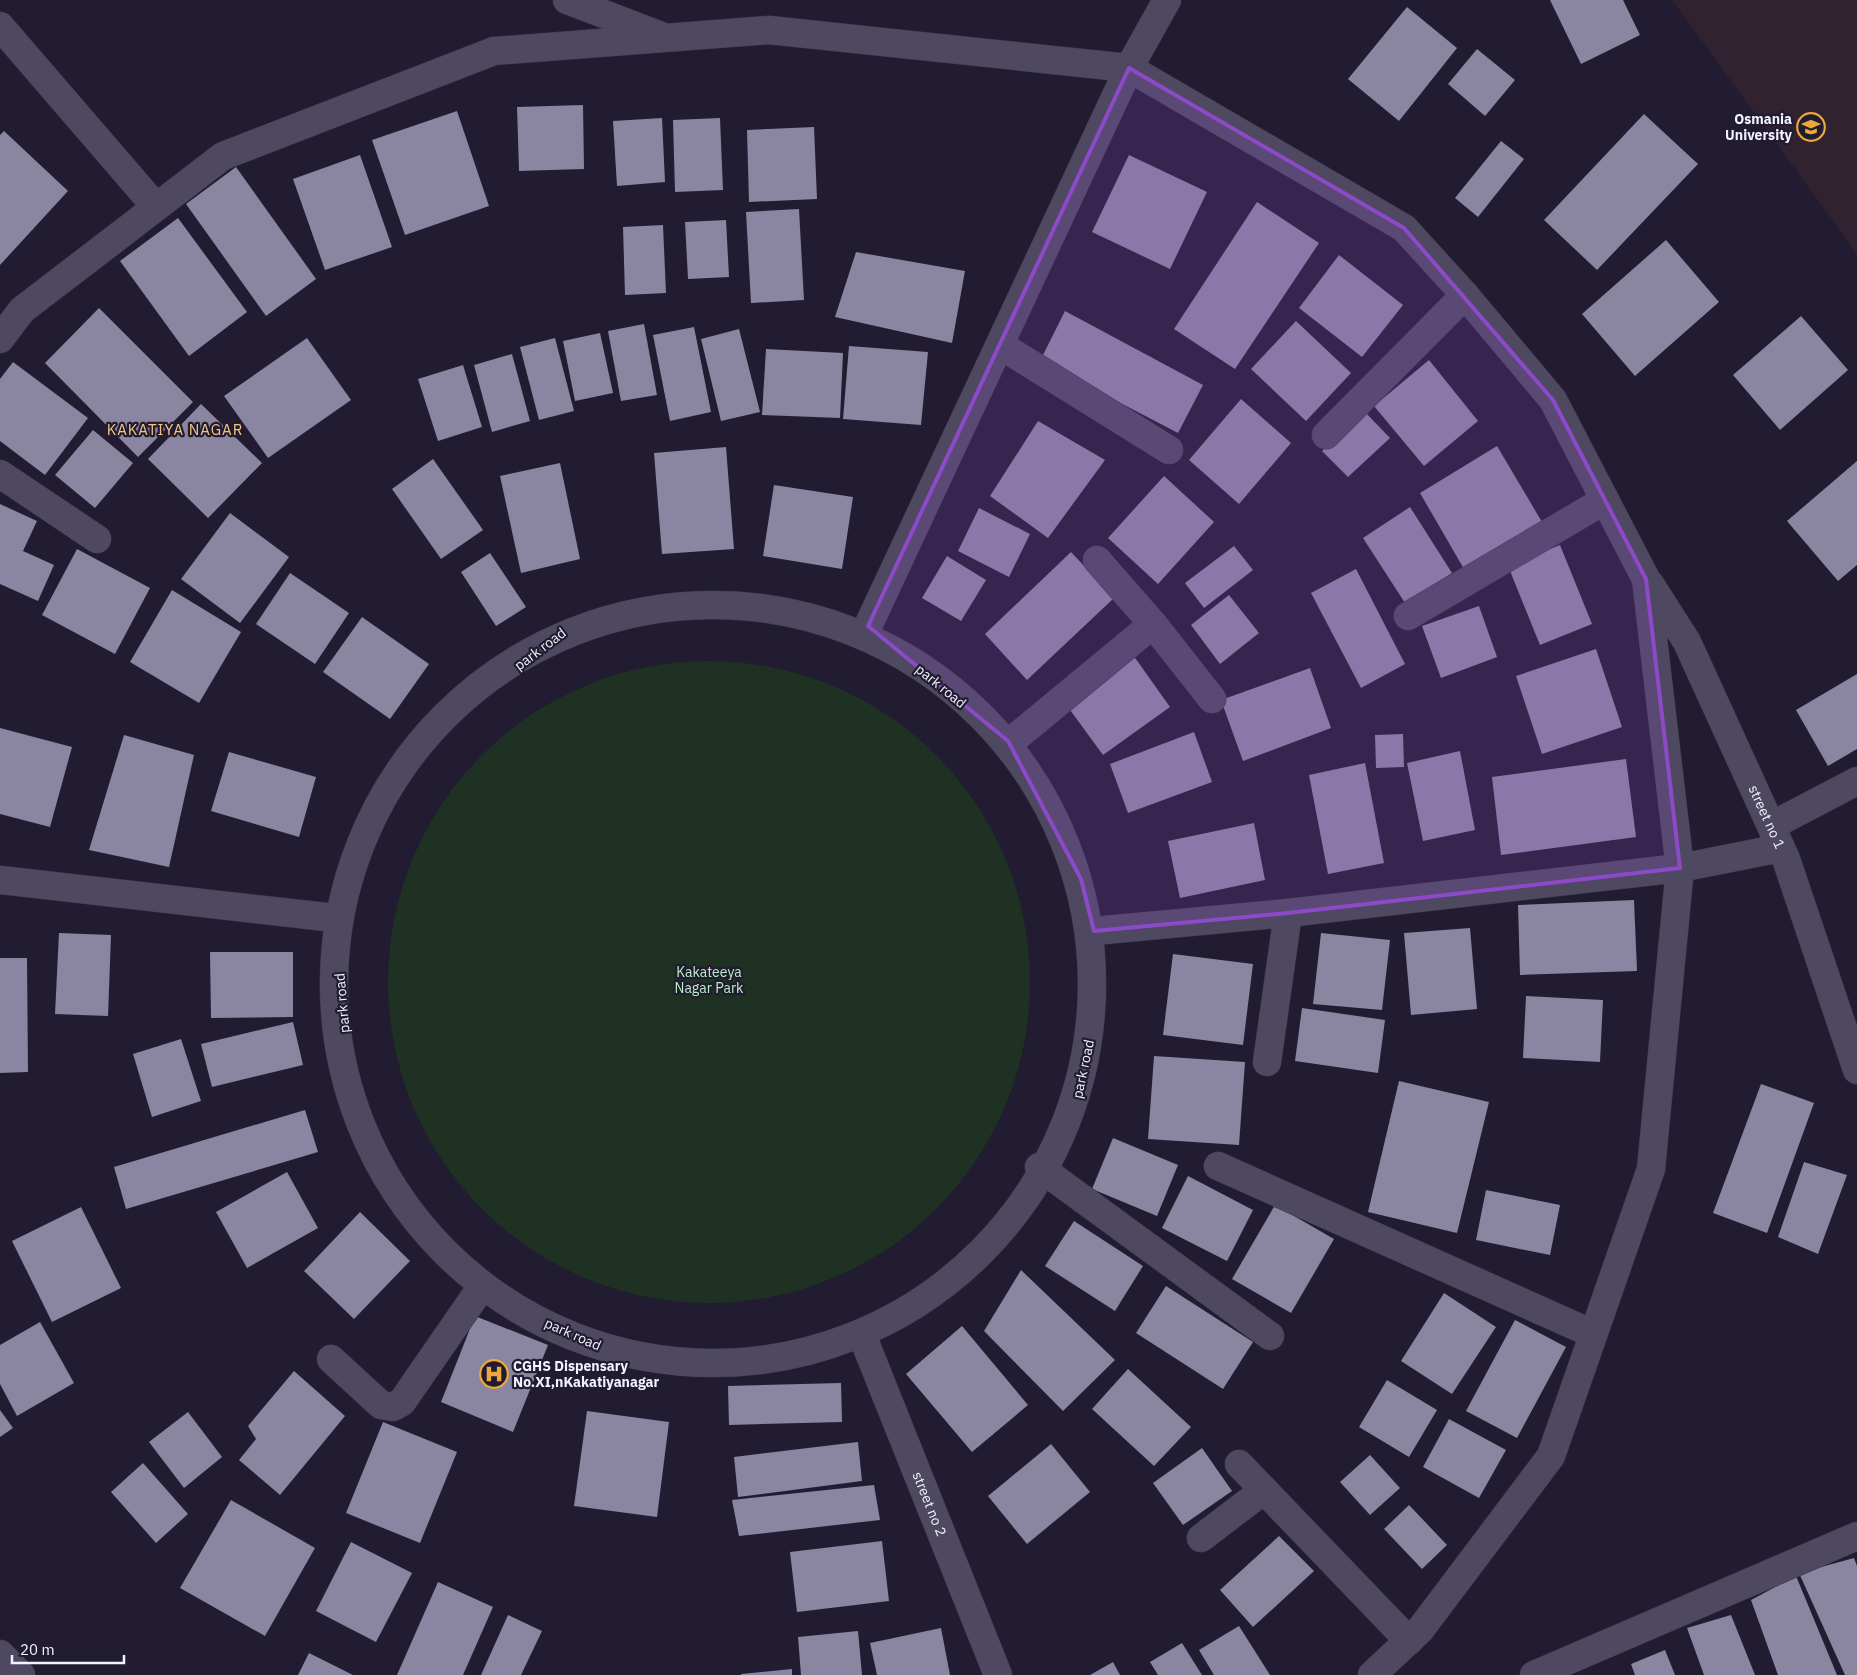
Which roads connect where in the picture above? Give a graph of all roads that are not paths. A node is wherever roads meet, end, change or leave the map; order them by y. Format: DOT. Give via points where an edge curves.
graph roads {
  1 [pos="567,0"];
  2 [pos="1167,0"];
  3 [pos="0,26"];
  4 [pos="667,38"];
  5 [pos="1129,68"];
  6 [pos="156,207"];
  7 [pos="1465,295"];
  8 [pos="0,339"];
  9 [pos="1000,345"];
  10 [pos="1326,435"];
  11 [pos="1169,450"];
  12 [pos="0,474"];
  13 [pos="1605,500"];
  14 [pos="97,538"];
  15 [pos="1097,560"];
  16 [pos="1646,579"];
  17 [pos="1408,616"];
  18 [pos="1153,624"];
  19 [pos="868,626"];
  20 [pos="1212,699"];
  21 [pos="1009,743"];
  22 [pos="1857,781"];
  23 [pos="1776,837"];
  24 [pos="1680,868"];
  25 [pos="0,880"];
  26 [pos="1288,913"];
  27 [pos="335,918"];
  28 [pos="1094,931"];
  29 [pos="1267,1062"];
  30 [pos="1857,1070"];
  31 [pos="1218,1166"];
  32 [pos="1039,1167"];
  33 [pos="478,1292"];
  34 [pos="1594,1334"];
  35 [pos="862,1335"];
  36 [pos="1270,1336"];
  37 [pos="331,1359"];
  38 [pos="1239,1464"];
  39 [pos="1264,1490"];
  40 [pos="1857,1536"];
  41 [pos="1202,1538"];
  42 [pos="1409,1640"];
  43 [pos="0,1654"];
  44 [pos="21,1675"];
  45 [pos="998,1675"];
  46 [pos="1372,1675"];
  47 [pos="1534,1675"];
  1 -- 4 [label="street"];
  2 -- 5 [label="street"];
  3 -- 6 [label="street"];
  4 -- 5 [label="street" via="769,30"];
  4 -- 6 [label="street" via="494,51 223,156"];
  5 -- 7 [label="street, street no 1" via="1404,228"];
  5 -- 9 [label="street"];
  6 -- 8 [label="street" via="22,310"];
  7 -- 10 [label="street"];
  7 -- 13 [label="street, street no 1" via="1552,400"];
  9 -- 11 [label="street"];
  9 -- 19 [label="street"];
  12 -- 14 [label="street"];
  13 -- 16 [label="street, street no 1"];
  13 -- 17 [label="street"];
  15 -- 18 [label="street"];
  16 -- 23 [label="street, street no 1" via="1687,642"];
  16 -- 24 [label="street"];
  18 -- 20 [label="street"];
  18 -- 21 [label="street"];
  19 -- 21 [label="street, park road"];
  19 -- 27 [label="street, park road" via="690,600 567,628 409,749"];
  21 -- 28 [label="street, park road" via="1082,879"];
  22 -- 23 [label="street"];
  23 -- 24 [label="street"];
  23 -- 30 [label="street, street no 1"];
  24 -- 26 [label="street"];
  24 -- 34 [label="street" via="1652,1169"];
  25 -- 27 [label="street"];
  26 -- 28 [label="street"];
  26 -- 29 [label="street"];
  27 -- 33 [label="street, park road" via="352,1116 386,1188"];
  28 -- 32 [label="street, park road" via="1094,1012 1075,1107"];
  31 -- 34 [label="street"];
  32 -- 35 [label="street, park road" via="988,1250"];
  32 -- 36 [label="street"];
  33 -- 35 [label="street, park road" via="637,1362 712,1369"];
  33 -- 37 [label="street" via="402,1402 393,1407 381,1405"];
  34 -- 42 [label="street" via="1551,1456 1420,1630"];
  35 -- 45 [label="street, street no 2"];
  38 -- 39 [label="street"];
  39 -- 41 [label="street"];
  39 -- 42 [label="street"];
  40 -- 47 [label="street"];
  42 -- 46 [label="street"];
  43 -- 44 [label="street"];
}
